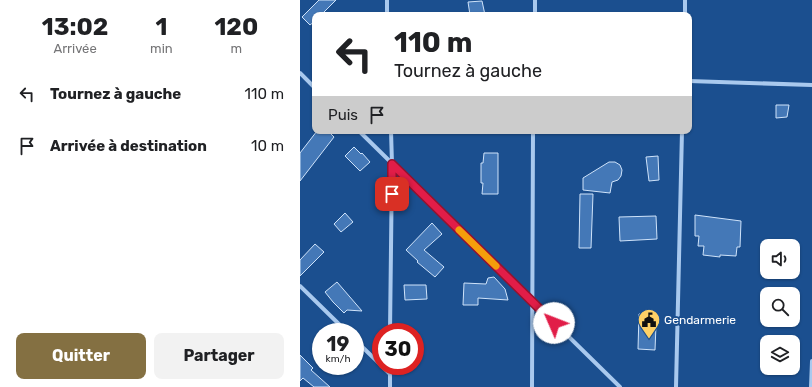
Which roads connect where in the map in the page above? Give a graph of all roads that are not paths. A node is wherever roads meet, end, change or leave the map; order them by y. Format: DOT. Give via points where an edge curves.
graph roads {
  1 [pos="386,0"];
  2 [pos="535,0"];
  3 [pos="685,0"];
  4 [pos="387,12"];
  5 [pos="535,12"];
  6 [pos="685,12"];
  7 [pos="300,73"];
  8 [pos="692,81"];
  9 [pos="812,84"];
  10 [pos="312,85"];
  11 [pos="362,134"];
  12 [pos="391,134"];
  13 [pos="533,134"];
  14 [pos="682,134"];
  15 [pos="392,164"];
  16 [pos="300,286"];
  17 [pos="532,302"];
  18 [pos="338,323"];
  19 [pos="390,323"];
  20 [pos="364,349"];
  21 [pos="372,357"];
  22 [pos="812,361"];
  23 [pos="390,375"];
  24 [pos="390,387"];
  25 [pos="532,387"];
  26 [pos="620,387"];
  27 [pos="676,387"];
  28 [pos="812,387"];
  1 -- 4 [label="street"];
  2 -- 5 [label="street"];
  3 -- 6 [label="street"];
  7 -- 10 [label="street"];
  8 -- 9 [label="street"];
  11 -- 15 [label="street"];
  12 -- 15 [label="street"];
  13 -- 17 [label="street"];
  14 -- 27 [label="street"];
  15 -- 17 [label="street"];
  15 -- 19 [label="street"];
  16 -- 18 [label="street"];
  17 -- 25 [label="street"];
  17 -- 26 [label="street"];
  20 -- 21 [label="street"];
  22 -- 28 [label="street"];
  23 -- 24 [label="street"];
}
